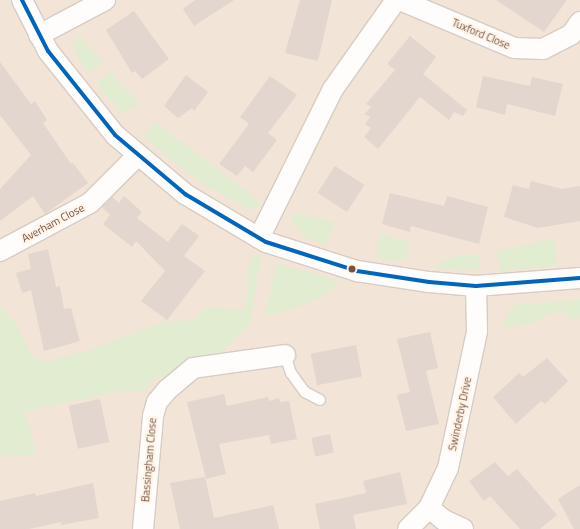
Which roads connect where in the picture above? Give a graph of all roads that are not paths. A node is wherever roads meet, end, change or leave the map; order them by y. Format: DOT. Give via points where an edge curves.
graph roads {
  1 [pos="22,0"];
  2 [pos="105,0"];
  3 [pos="396,0"];
  4 [pos="400,0"];
  5 [pos="580,22"];
  6 [pos="39,36"];
  7 [pos="136,156"];
  8 [pos="259,238"];
  9 [pos="0,251"];
  10 [pos="580,278"];
  11 [pos="476,286"];
  12 [pos="285,355"];
  13 [pos="320,400"];
  14 [pos="429,508"];
  15 [pos="143,529"];
  16 [pos="408,529"];
  17 [pos="463,529"];
  1 -- 6 [label="street"];
  2 -- 6 [label="street"];
  3 -- 8 [label="street" via="333,89"];
  4 -- 5 [label="street, Tuxford Close" via="514,48 543,49 571,35"];
  6 -- 7 [label="street" via="93,110"];
  7 -- 8 [label="street" via="185,194"];
  7 -- 9 [label="street, Averham Close" via="90,203"];
  8 -- 11 [label="street" via="311,258 357,270 429,282"];
  10 -- 11 [label="street"];
  11 -- 14 [label="street, Swinderby Drive" via="477,331 456,433 448,468"];
  12 -- 13 [label="lane, Bassingham Close" via="291,373 305,392"];
  12 -- 15 [label="street, Bassingham Close" via="193,368 157,402 152,416"];
  14 -- 16 [label="street, Swinderby Drive"];
  14 -- 17 [label="street" via="444,520"];
}
